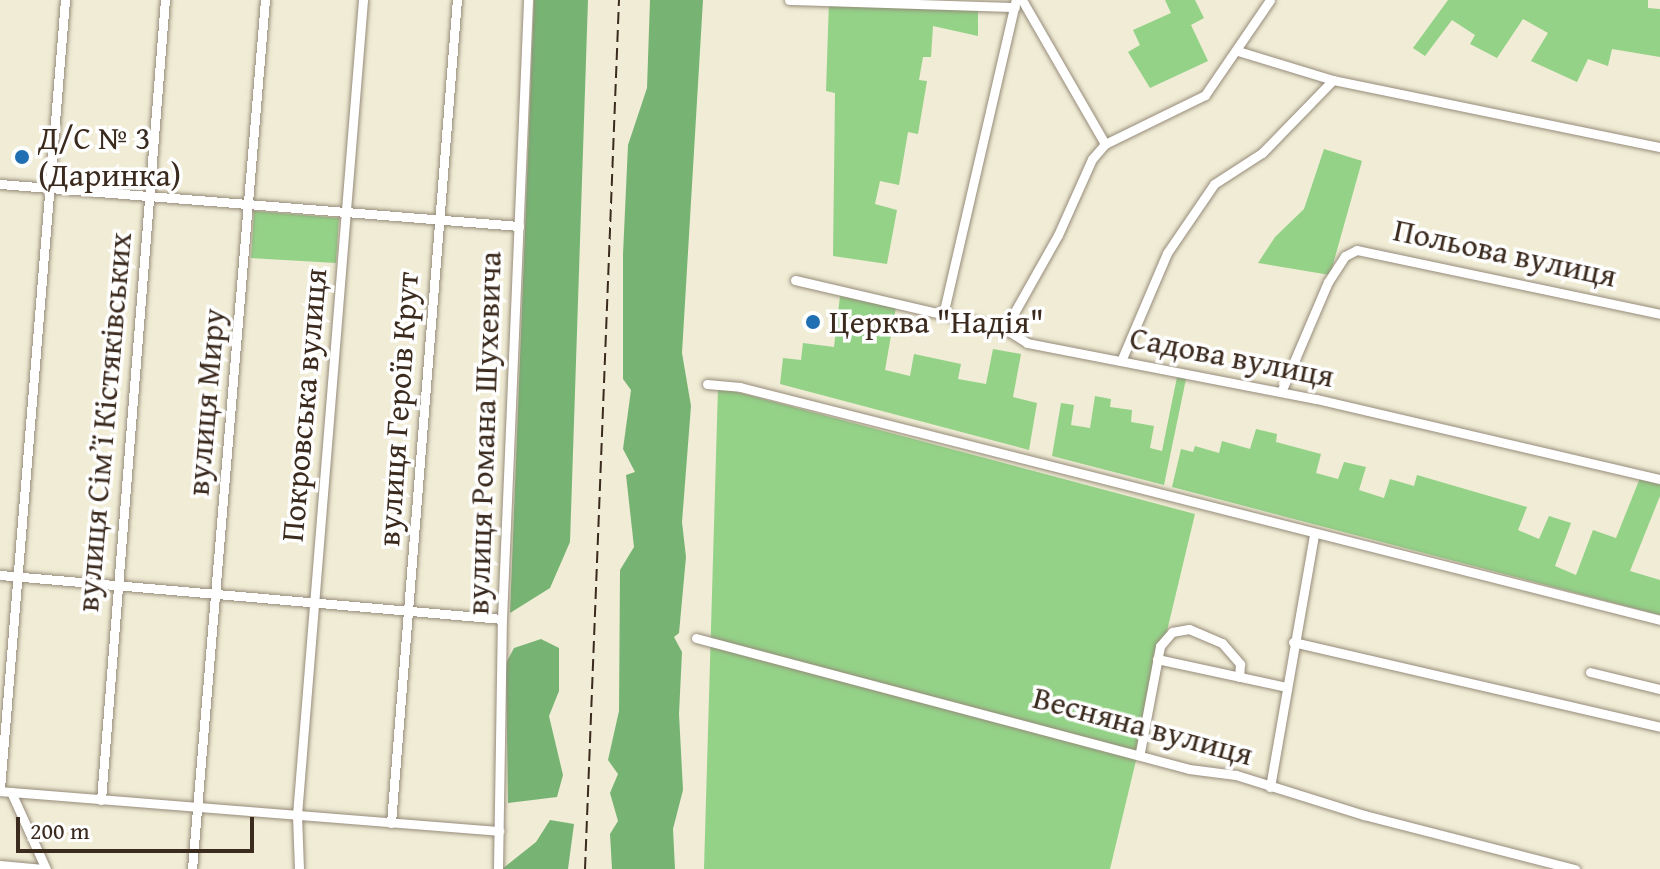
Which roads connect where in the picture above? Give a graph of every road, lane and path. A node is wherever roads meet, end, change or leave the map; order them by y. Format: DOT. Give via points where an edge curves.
graph roads {
  1 [pos="65,0"];
  2 [pos="165,0"];
  3 [pos="265,0"];
  4 [pos="363,0"];
  5 [pos="457,0"];
  6 [pos="528,0"];
  7 [pos="789,0"];
  8 [pos="1270,0"];
  9 [pos="824,2"];
  10 [pos="1017,2"];
  11 [pos="1238,51"];
  12 [pos="1333,80"];
  13 [pos="1105,144"];
  14 [pos="1660,147"];
  15 [pos="0,184"];
  16 [pos="49,188"];
  17 [pos="149,197"];
  18 [pos="248,205"];
  19 [pos="346,214"];
  20 [pos="439,220"];
  21 [pos="519,226"];
  22 [pos="795,280"];
  23 [pos="1660,314"];
  24 [pos="943,315"];
  25 [pos="1005,329"];
  26 [pos="1121,361"];
  27 [pos="707,384"];
  28 [pos="1281,392"];
  29 [pos="1660,479"];
  30 [pos="1314,534"];
  31 [pos="0,575"];
  32 [pos="16,576"];
  33 [pos="117,586"];
  34 [pos="217,594"];
  35 [pos="314,603"];
  36 [pos="408,611"];
  37 [pos="502,619"];
  38 [pos="1660,620"];
  39 [pos="696,638"];
  40 [pos="1293,642"];
  41 [pos="1157,659"];
  42 [pos="1590,672"];
  43 [pos="1239,677"];
  44 [pos="1286,687"];
  45 [pos="1660,689"];
  46 [pos="1660,727"];
  47 [pos="1140,752"];
  48 [pos="1270,787"];
  49 [pos="4,791"];
  50 [pos="101,800"];
  51 [pos="198,808"];
  52 [pos="297,815"];
  53 [pos="391,823"];
  54 [pos="499,831"];
  55 [pos="0,865"];
  56 [pos="1549,865"];
  57 [pos="44,869"];
  58 [pos="192,869"];
  59 [pos="299,869"];
  60 [pos="498,869"];
  61 [pos="1575,869"];
  1 -- 16 [label="street"];
  2 -- 17 [label="street, вулиця Сімʼї Кістяківських"];
  3 -- 18 [label="street, вулиця Миру"];
  4 -- 19 [label="street, Покровська вулиця"];
  5 -- 20 [label="street, вулиця Героїв Крут"];
  6 -- 21 [label="street, вулиця Романа Шухевича"];
  7 -- 9 [label="street"];
  8 -- 11 [label="street"];
  9 -- 10 [label="street"];
  10 -- 13 [label="street"];
  10 -- 24 [label="street"];
  11 -- 12 [label="street"];
  11 -- 13 [label="street" via="1205,95"];
  12 -- 14 [label="street"];
  12 -- 26 [label="street" via="1262,153 1214,184 1167,253"];
  13 -- 25 [label="street" via="1092,159 1045,260"];
  15 -- 16 [label="street"];
  16 -- 17 [label="street"];
  16 -- 32 [label="street"];
  17 -- 18 [label="street"];
  17 -- 33 [label="street, вулиця Сімʼї Кістяківських"];
  18 -- 19 [label="street"];
  18 -- 34 [label="street, вулиця Миру"];
  19 -- 20 [label="street"];
  19 -- 35 [label="street, Покровська вулиця"];
  20 -- 21 [label="street"];
  20 -- 36 [label="street, вулиця Героїв Крут"];
  21 -- 37 [label="street, вулиця Романа Шухевича"];
  22 -- 24 [label="street, Садова вулиця"];
  23 -- 28 [label="street, Польова вулиця" via="1357,250 1345,256 1328,282"];
  24 -- 25 [label="street, Садова вулиця"];
  25 -- 26 [label="street, Садова вулиця" via="1027,343"];
  26 -- 28 [label="street, Садова вулиця"];
  27 -- 30 [label="street" via="740,387"];
  28 -- 29 [label="street, Садова вулиця"];
  30 -- 38 [label="street"];
  30 -- 40 [label="street"];
  31 -- 32 [label="street"];
  32 -- 33 [label="street"];
  32 -- 49 [label="street"];
  33 -- 34 [label="street"];
  33 -- 50 [label="street, вулиця Сімʼї Кістяківських"];
  34 -- 35 [label="street"];
  34 -- 51 [label="street, вулиця Миру"];
  35 -- 36 [label="street"];
  35 -- 52 [label="street, Покровська вулиця"];
  36 -- 37 [label="street"];
  36 -- 53 [label="street, вулиця Героїв Крут"];
  37 -- 54 [label="street, вулиця Романа Шухевича"];
  39 -- 47 [label="street, Весняна вулиця"];
  40 -- 44 [label="street"];
  40 -- 46 [label="street"];
  41 -- 43 [label="street"];
  41 -- 43 [label="street" via="1172,632 1189,629 1222,643 1240,664"];
  41 -- 47 [label="street"];
  42 -- 45 [label="street"];
  43 -- 44 [label="street"];
  44 -- 48 [label="street"];
  47 -- 48 [label="street, Весняна вулиця"];
  48 -- 56 [label="street, Весняна вулиця"];
  49 -- 50 [label="street"];
  49 -- 57 [label="street"];
  50 -- 51 [label="street"];
  51 -- 52 [label="street"];
  51 -- 58 [label="street, вулиця Миру"];
  52 -- 53 [label="street"];
  52 -- 59 [label="street, Покровська вулиця"];
  53 -- 54 [label="street"];
  54 -- 60 [label="street, вулиця Романа Шухевича"];
  55 -- 57 [label="street"];
  56 -- 61 [label="street, Весняна вулиця"];
}
